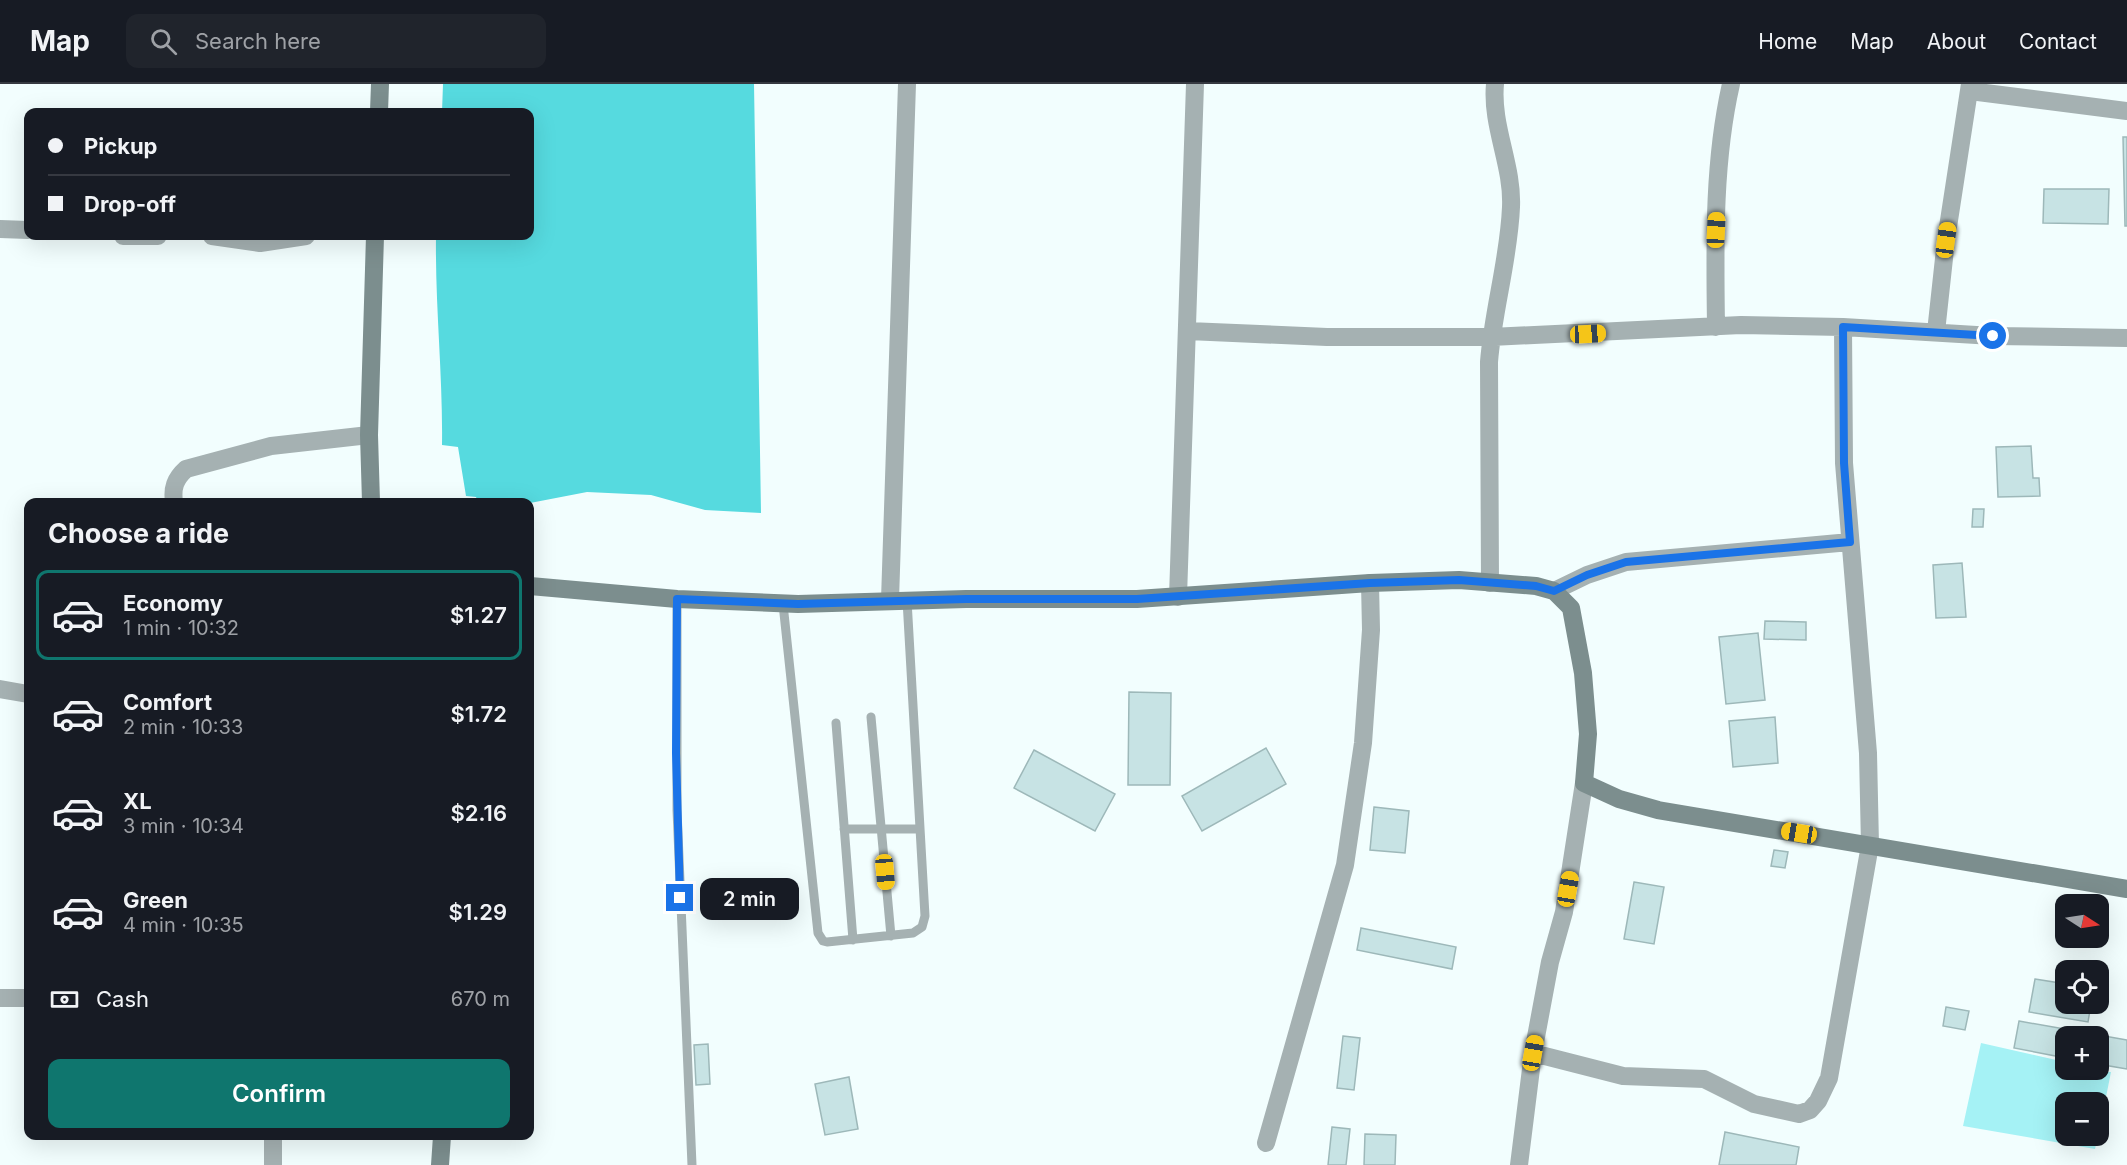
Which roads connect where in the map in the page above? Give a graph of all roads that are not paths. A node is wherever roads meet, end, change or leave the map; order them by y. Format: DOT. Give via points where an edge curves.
graph roads {
  1 [pos="381,84"];
  2 [pos="907,84"];
  3 [pos="1195,84"];
  4 [pos="1495,84"];
  5 [pos="1731,84"];
  6 [pos="1970,88"];
  7 [pos="380,108"];
  8 [pos="2127,111"];
  9 [pos="0,229"];
  10 [pos="24,230"];
  11 [pos="239,240"];
  12 [pos="280,240"];
  13 [pos="375,240"];
  14 [pos="1716,327"];
  15 [pos="1843,327"];
  16 [pos="1188,331"];
  17 [pos="1936,332"];
  18 [pos="1491,337"];
  19 [pos="2127,338"];
  20 [pos="369,435"];
  21 [pos="173,498"];
  22 [pos="371,498"];
  23 [pos="1850,542"];
  24 [pos="1370,583"];
  25 [pos="1490,583"];
  26 [pos="534,586"];
  27 [pos="1554,591"];
  28 [pos="1178,597"];
  29 [pos="677,599"];
  30 [pos="899,600"];
  31 [pos="783,604"];
  32 [pos="0,690"];
  33 [pos="24,693"];
  34 [pos="871,717"];
  35 [pos="836,723"];
  36 [pos="1584,783"];
  37 [pos="844,829"];
  38 [pos="920,829"];
  39 [pos="881,830"];
  40 [pos="1870,845"];
  41 [pos="2127,889"];
  42 [pos="891,936"];
  43 [pos="853,940"];
  44 [pos="0,998"];
  45 [pos="24,998"];
  46 [pos="1533,1053"];
  47 [pos="273,1140"];
  48 [pos="442,1140"];
  49 [pos="1266,1143"];
  50 [pos="273,1165"];
  51 [pos="440,1165"];
  52 [pos="692,1165"];
  53 [pos="1519,1165"];
  1 -- 7 [label="street"];
  2 -- 30 [label="street"];
  3 -- 16 [label="street"];
  4 -- 18 [label="street" via="1511,207 1502,287"];
  5 -- 14 [label="street" via="1719,174"];
  6 -- 8 [label="street"];
  6 -- 17 [label="street"];
  9 -- 10 [label="street"];
  11 -- 12 [label="street" via="260,243"];
  13 -- 20 [label="street"];
  14 -- 15 [label="street"];
  14 -- 18 [label="street"];
  15 -- 17 [label="street"];
  15 -- 23 [label="street" via="1844,463"];
  16 -- 18 [label="street" via="1327,337"];
  16 -- 28 [label="street"];
  17 -- 19 [label="street"];
  18 -- 25 [label="street"];
  20 -- 21 [label="street" via="271,446 186,469 178,476"];
  20 -- 22 [label="street"];
  23 -- 27 [label="street" via="1626,562"];
  23 -- 40 [label="street" via="1868,753"];
  24 -- 25 [label="street"];
  24 -- 28 [label="street"];
  24 -- 49 [label="street" via="1371,630 1362,743 1345,865"];
  25 -- 27 [label="street"];
  26 -- 29 [label="street"];
  27 -- 36 [label="street" via="1571,608 1583,673 1587,734"];
  28 -- 30 [label="street"];
  29 -- 31 [label="street"];
  29 -- 52 [label="lane" via="677,810"];
  30 -- 31 [label="street"];
  30 -- 38 [label="lane"];
  31 -- 43 [label="lane" via="818,933 827,942"];
  32 -- 33 [label="street"];
  34 -- 39 [label="lane"];
  35 -- 37 [label="lane"];
  36 -- 40 [label="street" via="1619,799 1658,810"];
  36 -- 46 [label="street" via="1566,900"];
  37 -- 39 [label="lane"];
  37 -- 43 [label="lane"];
  38 -- 39 [label="lane"];
  38 -- 42 [label="lane" via="925,916 922,927 913,933"];
  39 -- 42 [label="lane"];
  40 -- 41 [label="street"];
  40 -- 46 [label="street" via="1829,1078 1810,1110 1799,1113 1754,1104 1695,1077 1623,1076"];
  42 -- 43 [label="lane"];
  44 -- 45 [label="street"];
  46 -- 53 [label="street"];
  47 -- 50 [label="street"];
  48 -- 51 [label="street"];
}
